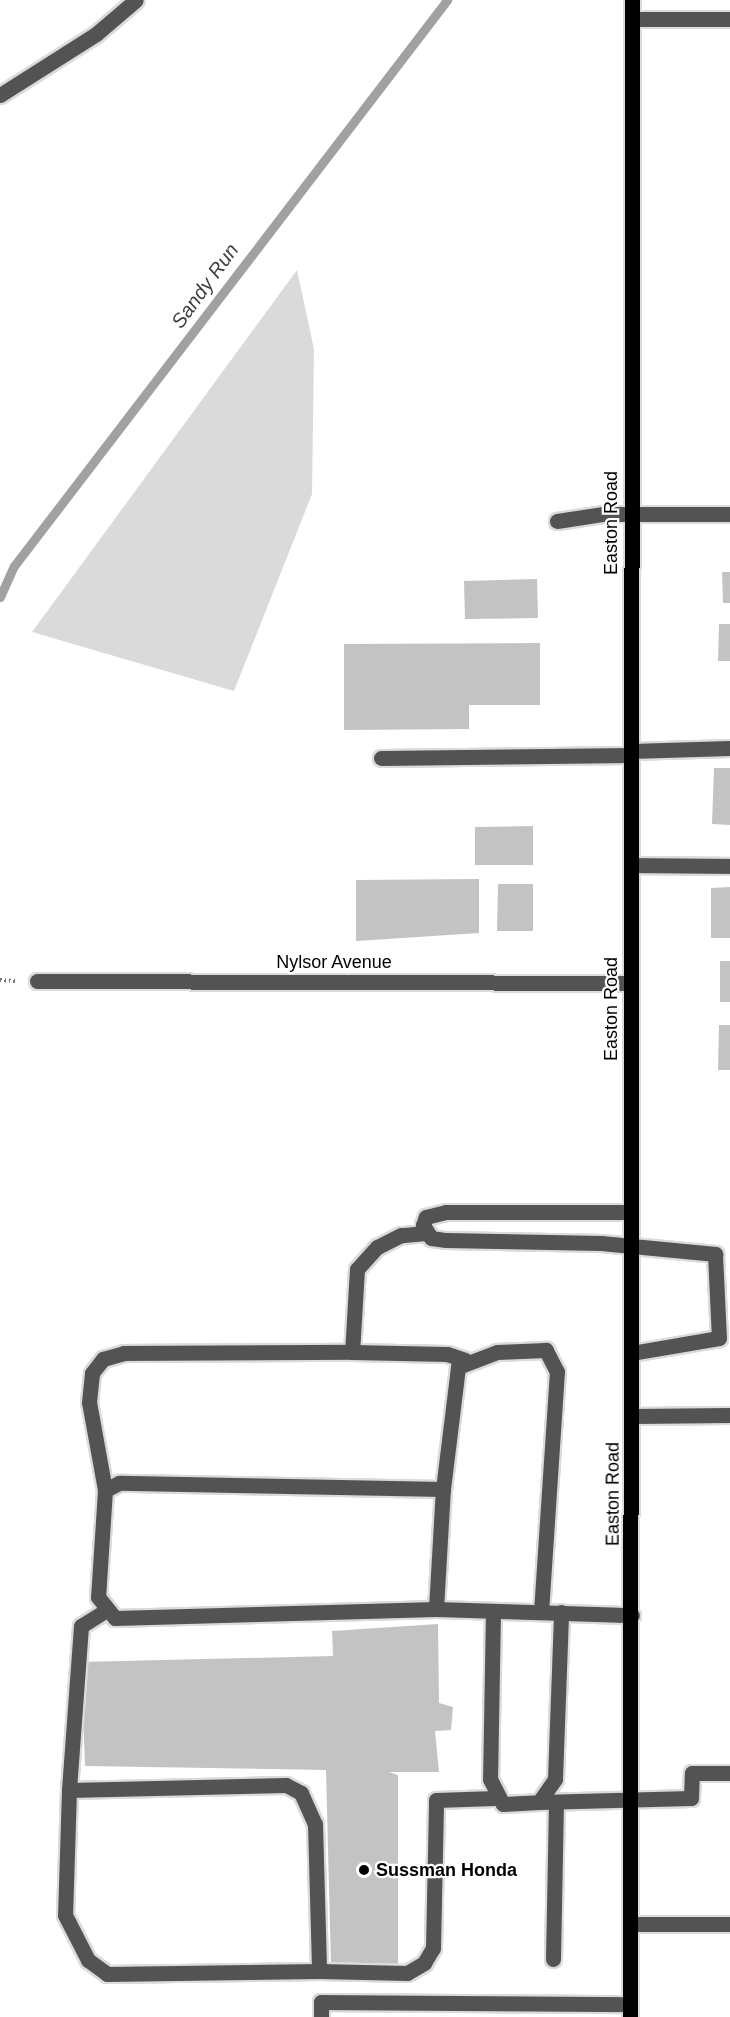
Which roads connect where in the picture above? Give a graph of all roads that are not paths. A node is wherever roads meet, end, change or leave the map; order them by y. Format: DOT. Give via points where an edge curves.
graph roads {
  1 [pos="136,0"];
  2 [pos="632,0"];
  3 [pos="632,19"];
  4 [pos="730,19"];
  5 [pos="0,95"];
  6 [pos="631,513"];
  7 [pos="730,514"];
  8 [pos="557,521"];
  9 [pos="730,748"];
  10 [pos="631,753"];
  11 [pos="381,758"];
  12 [pos="631,865"];
  13 [pos="730,866"];
  14 [pos="37,981"];
  15 [pos="630,983"];
  16 [pos="630,1212"];
  17 [pos="426,1233"];
  18 [pos="630,1247"];
  19 [pos="724,1338"];
  20 [pos="352,1352"];
  21 [pos="632,1353"];
  22 [pos="465,1360"];
  23 [pos="730,1415"];
  24 [pos="633,1416"];
  25 [pos="443,1489"];
  26 [pos="105,1490"];
  27 [pos="436,1609"];
  28 [pos="105,1611"];
  29 [pos="493,1611"];
  30 [pos="541,1612"];
  31 [pos="561,1612"];
  32 [pos="632,1615"];
  33 [pos="730,1773"];
  34 [pos="69,1790"];
  35 [pos="495,1798"];
  36 [pos="631,1800"];
  37 [pos="539,1802"];
  38 [pos="556,1802"];
  39 [pos="630,1924"];
  40 [pos="730,1924"];
  41 [pos="553,1959"];
  42 [pos="319,1971"];
  43 [pos="630,2011"];
  44 [pos="321,2017"];
  1 -- 5 [label="street" via="96,34"];
  2 -- 3 [label="main road, Easton Road"];
  3 -- 4 [label="street"];
  3 -- 6 [label="main road, Easton Road"];
  6 -- 7 [label="street"];
  6 -- 8 [label="street"];
  6 -- 10 [label="main road, Easton Road"];
  9 -- 10 [label="street"];
  10 -- 11 [label="street"];
  10 -- 12 [label="main road, Easton Road"];
  12 -- 13 [label="street"];
  12 -- 15 [label="main road, Easton Road"];
  14 -- 15 [label="street, Nylsor Avenue"];
  15 -- 16 [label="main road, Easton Road"];
  16 -- 17 [label="street" via="446,1212 426,1217"];
  16 -- 18 [label="main road, Easton Road"];
  17 -- 18 [label="street" via="446,1240"];
  17 -- 20 [label="street" via="401,1235 377,1247 357,1269"];
  18 -- 19 [label="street" via="715,1254"];
  18 -- 21 [label="main road, Easton Road"];
  19 -- 21 [label="street"];
  20 -- 22 [label="street"];
  20 -- 26 [label="street" via="124,1353 103,1359 92,1373 89,1402"];
  21 -- 24 [label="main road, Easton Road"];
  22 -- 25 [label="street" via="458,1367"];
  22 -- 30 [label="street" via="546,1350 557,1372"];
  23 -- 24 [label="street"];
  24 -- 32 [label="main road, Easton Road"];
  25 -- 26 [label="street" via="120,1483"];
  25 -- 27 [label="street"];
  26 -- 28 [label="street" via="98,1597"];
  27 -- 28 [label="street" via="115,1618"];
  27 -- 29 [label="street"];
  28 -- 34 [label="street" via="81,1626"];
  29 -- 30 [label="street"];
  29 -- 35 [label="street" via="490,1779"];
  30 -- 31 [label="street"];
  31 -- 32 [label="street"];
  31 -- 37 [label="street" via="555,1779"];
  32 -- 36 [label="main road, Easton Road"];
  33 -- 36 [label="street" via="692,1773 691,1798"];
  34 -- 42 [label="street" via="65,1915 76,1943 107,1974"];
  34 -- 42 [label="street" via="286,1785 301,1793 315,1824"];
  35 -- 37 [label="street" via="503,1804"];
  35 -- 42 [label="street" via="436,1800 433,1948 424,1963 407,1973"];
  36 -- 38 [label="street"];
  36 -- 39 [label="main road, Easton Road"];
  37 -- 38 [label="street"];
  38 -- 41 [label="street"];
  39 -- 40 [label="street"];
  39 -- 43 [label="main road, Easton Road"];
  43 -- 44 [label="street" via="321,2002"];
}
